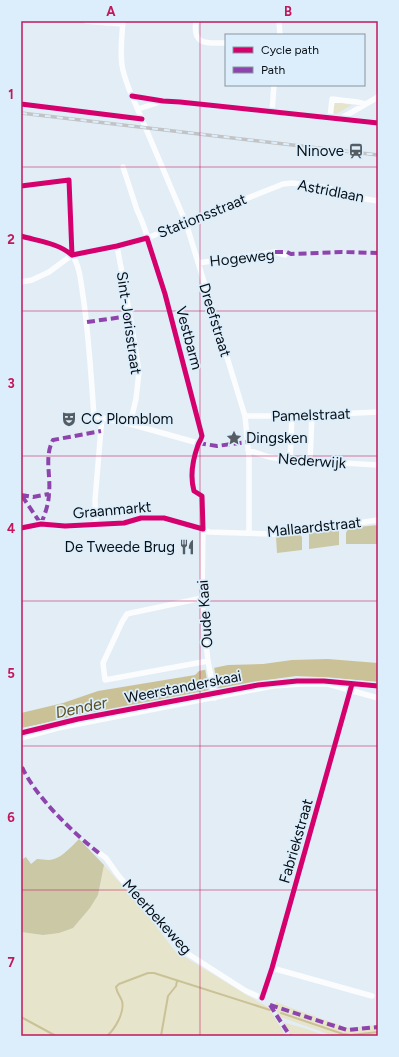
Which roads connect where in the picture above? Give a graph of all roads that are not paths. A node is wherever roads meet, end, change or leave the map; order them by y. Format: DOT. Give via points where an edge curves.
graph roads {
  1 [pos="86,21"];
  2 [pos="196,21"];
  3 [pos="279,21"];
  4 [pos="123,23"];
  5 [pos="280,34"];
  6 [pos="225,43"];
  7 [pos="274,86"];
  8 [pos="132,96"];
  9 [pos="378,97"];
  10 [pos="163,101"];
  11 [pos="366,104"];
  12 [pos="138,109"];
  13 [pos="272,112"];
  14 [pos="330,118"];
  15 [pos="340,119"];
  16 [pos="378,123"];
  17 [pos="123,167"];
  18 [pos="283,184"];
  19 [pos="21,186"];
  20 [pos="378,201"];
  21 [pos="186,223"];
  22 [pos="148,238"];
  23 [pos="117,246"];
  24 [pos="72,255"];
  25 [pos="285,255"];
  26 [pos="198,263"];
  27 [pos="21,282"];
  28 [pos="378,412"];
  29 [pos="312,415"];
  30 [pos="245,416"];
  31 [pos="292,416"];
  32 [pos="102,417"];
  33 [pos="130,424"];
  34 [pos="198,443"];
  35 [pos="248,450"];
  36 [pos="290,460"];
  37 [pos="310,461"];
  38 [pos="378,465"];
  39 [pos="378,520"];
  40 [pos="96,525"];
  41 [pos="21,528"];
  42 [pos="203,529"];
  43 [pos="249,533"];
  44 [pos="202,598"];
  45 [pos="208,661"];
  46 [pos="351,690"];
  47 [pos="214,696"];
  48 [pos="378,698"];
  49 [pos="21,738"];
  50 [pos="99,852"];
  51 [pos="272,968"];
  52 [pos="372,996"];
  53 [pos="262,998"];
  1 -- 4 [label="street"];
  2 -- 6 [label="street" via="195,31 201,41"];
  3 -- 5 [label="street"];
  4 -- 8 [label="street, Dreefstraat" via="122,64"];
  7 -- 13 [label="street"];
  8 -- 10 [label="street"];
  8 -- 12 [label="street, Dreefstraat"];
  9 -- 11 [label="street"];
  10 -- 12 [label="street"];
  10 -- 13 [label="street"];
  11 -- 14 [label="street" via="332,99"];
  11 -- 15 [label="street"];
  12 -- 21 [label="street, Dreefstraat"];
  13 -- 14 [label="street"];
  14 -- 15 [label="street"];
  15 -- 16 [label="street"];
  17 -- 22 [label="street, Vestbarm"];
  18 -- 20 [label="street, Astridlaan" via="329,188 341,195"];
  18 -- 21 [label="street, Stationsstraat"];
  19 -- 24 [label="street" via="69,180"];
  21 -- 22 [label="street, Stationsstraat"];
  21 -- 26 [label="street, Dreefstraat"];
  22 -- 23 [label="street, Stationsstraat"];
  22 -- 34 [label="street, Vestbarm" via="202,436"];
  23 -- 24 [label="street, Stationsstraat"];
  23 -- 33 [label="street, Sint-Jorisstraat" via="139,372"];
  24 -- 27 [label="street" via="49,272"];
  24 -- 32 [label="street" via="80,276 87,322 94,416"];
  25 -- 26 [label="street, Hogeweg" via="275,252"];
  26 -- 30 [label="street, Dreefstraat"];
  28 -- 29 [label="street, Pamelstraat"];
  29 -- 31 [label="street, Pamelstraat"];
  29 -- 37 [label="street"];
  30 -- 31 [label="street, Pamelstraat"];
  30 -- 35 [label="street, Dreefstraat"];
  31 -- 36 [label="street"];
  32 -- 33 [label="street"];
  32 -- 40 [label="street" via="95,500"];
  33 -- 34 [label="street"];
  34 -- 42 [label="street, Vestbarm" via="192,482 194,491 202,496"];
  35 -- 36 [label="street, Nederwijk" via="269,458"];
  35 -- 43 [label="street, Dreefstraat"];
  36 -- 37 [label="street, Nederwijk"];
  37 -- 38 [label="street, Nederwijk"];
  39 -- 43 [label="street, Mallaardstraat" via="285,533"];
  40 -- 41 [label="street, Graanmarkt" via="41,524"];
  40 -- 42 [label="street, Graanmarkt" via="124,523 141,518 164,518"];
  42 -- 43 [label="street, Mallaardstraat" via="209,532"];
  42 -- 44 [label="street, Oude Kaai"];
  44 -- 45 [label="street, Oude Kaai"];
  44 -- 45 [label="street" via="128,614 103,663 105,680"];
  45 -- 47 [label="street, Oude Kaai"];
  46 -- 47 [label="street" via="328,684 301,684"];
  46 -- 48 [label="street"];
  46 -- 51 [label="street, Fabriekstraat"];
  47 -- 49 [label="street"];
  50 -- 53 [label="street, Meerbekeweg" via="182,950 246,991"];
  51 -- 52 [label="street"];
  51 -- 53 [label="street, Fabriekstraat"];
}
